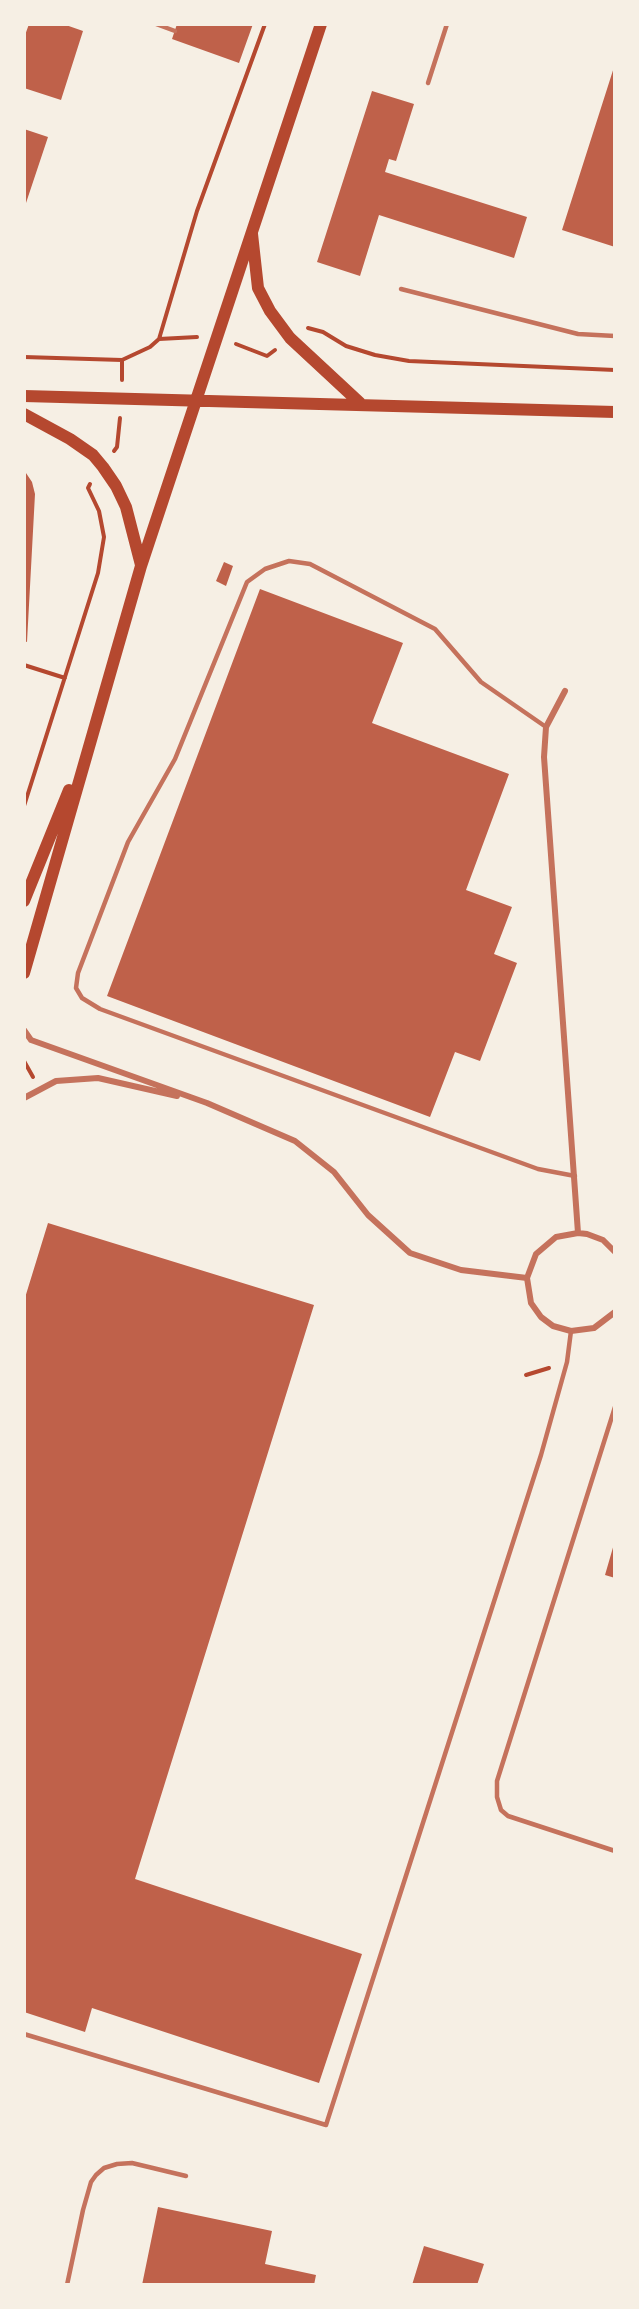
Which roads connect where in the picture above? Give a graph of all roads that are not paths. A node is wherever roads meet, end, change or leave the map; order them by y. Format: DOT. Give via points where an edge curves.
graph roads {
  1 [pos="156,24"];
  2 [pos="321,24"];
  3 [pos="447,24"];
  4 [pos="174,31"];
  5 [pos="428,83"];
  6 [pos="251,230"];
  7 [pos="401,289"];
  8 [pos="615,336"];
  9 [pos="24,396"];
  10 [pos="195,402"];
  11 [pos="360,403"];
  12 [pos="615,412"];
  13 [pos="24,414"];
  14 [pos="141,566"];
  15 [pos="565,691"];
  16 [pos="546,726"];
  17 [pos="89,745"];
  18 [pos="24,901"];
  19 [pos="24,973"];
  20 [pos="24,1030"];
  21 [pos="24,1098"];
  22 [pos="207,1103"];
  23 [pos="575,1176"];
  24 [pos="578,1233"];
  25 [pos="615,1252"];
  26 [pos="527,1278"];
  27 [pos="615,1312"];
  28 [pos="571,1331"];
  29 [pos="615,1407"];
  30 [pos="615,1851"];
  31 [pos="24,2034"];
  32 [pos="186,2176"];
  33 [pos="67,2285"];
  1 -- 4 [label="lane"];
  2 -- 6 [label="main road"];
  3 -- 5 [label="lane"];
  6 -- 10 [label="main road"];
  6 -- 11 [label="main road" via="258,288 270,311 290,338"];
  7 -- 8 [label="lane" via="578,334"];
  9 -- 10 [label="main road"];
  10 -- 11 [label="main road"];
  10 -- 14 [label="main road"];
  11 -- 12 [label="main road"];
  13 -- 14 [label="main road" via="70,439 103,467 126,507"];
  14 -- 17 [label="main road"];
  15 -- 16 [label="street"];
  16 -- 23 [label="street" via="544,757"];
  16 -- 23 [label="lane" via="481,682 435,629 310,564 289,561 265,569 246,582 175,759 128,842 78,973 76,988 82,998 100,1009 538,1169"];
  17 -- 18 [label="main road"];
  17 -- 19 [label="main road"];
  20 -- 22 [label="street" via="31,1040"];
  21 -- 22 [label="street" via="56,1081 98,1078"];
  22 -- 26 [label="street" via="295,1141 334,1172 368,1215 410,1253 461,1270"];
  23 -- 24 [label="street"];
  24 -- 25 [label="street" via="603,1240"];
  24 -- 26 [label="street" via="556,1237 542,1247"];
  26 -- 28 [label="street" via="531,1303 542,1317 553,1326"];
  27 -- 28 [label="street" via="594,1328"];
  28 -- 31 [label="lane" via="567,1362 541,1455 326,2125"];
  29 -- 30 [label="lane" via="497,1781 497,1797 501,1810 508,1816"];
  32 -- 33 [label="lane" via="132,2163 111,2166 96,2175 86,2200"];
}
